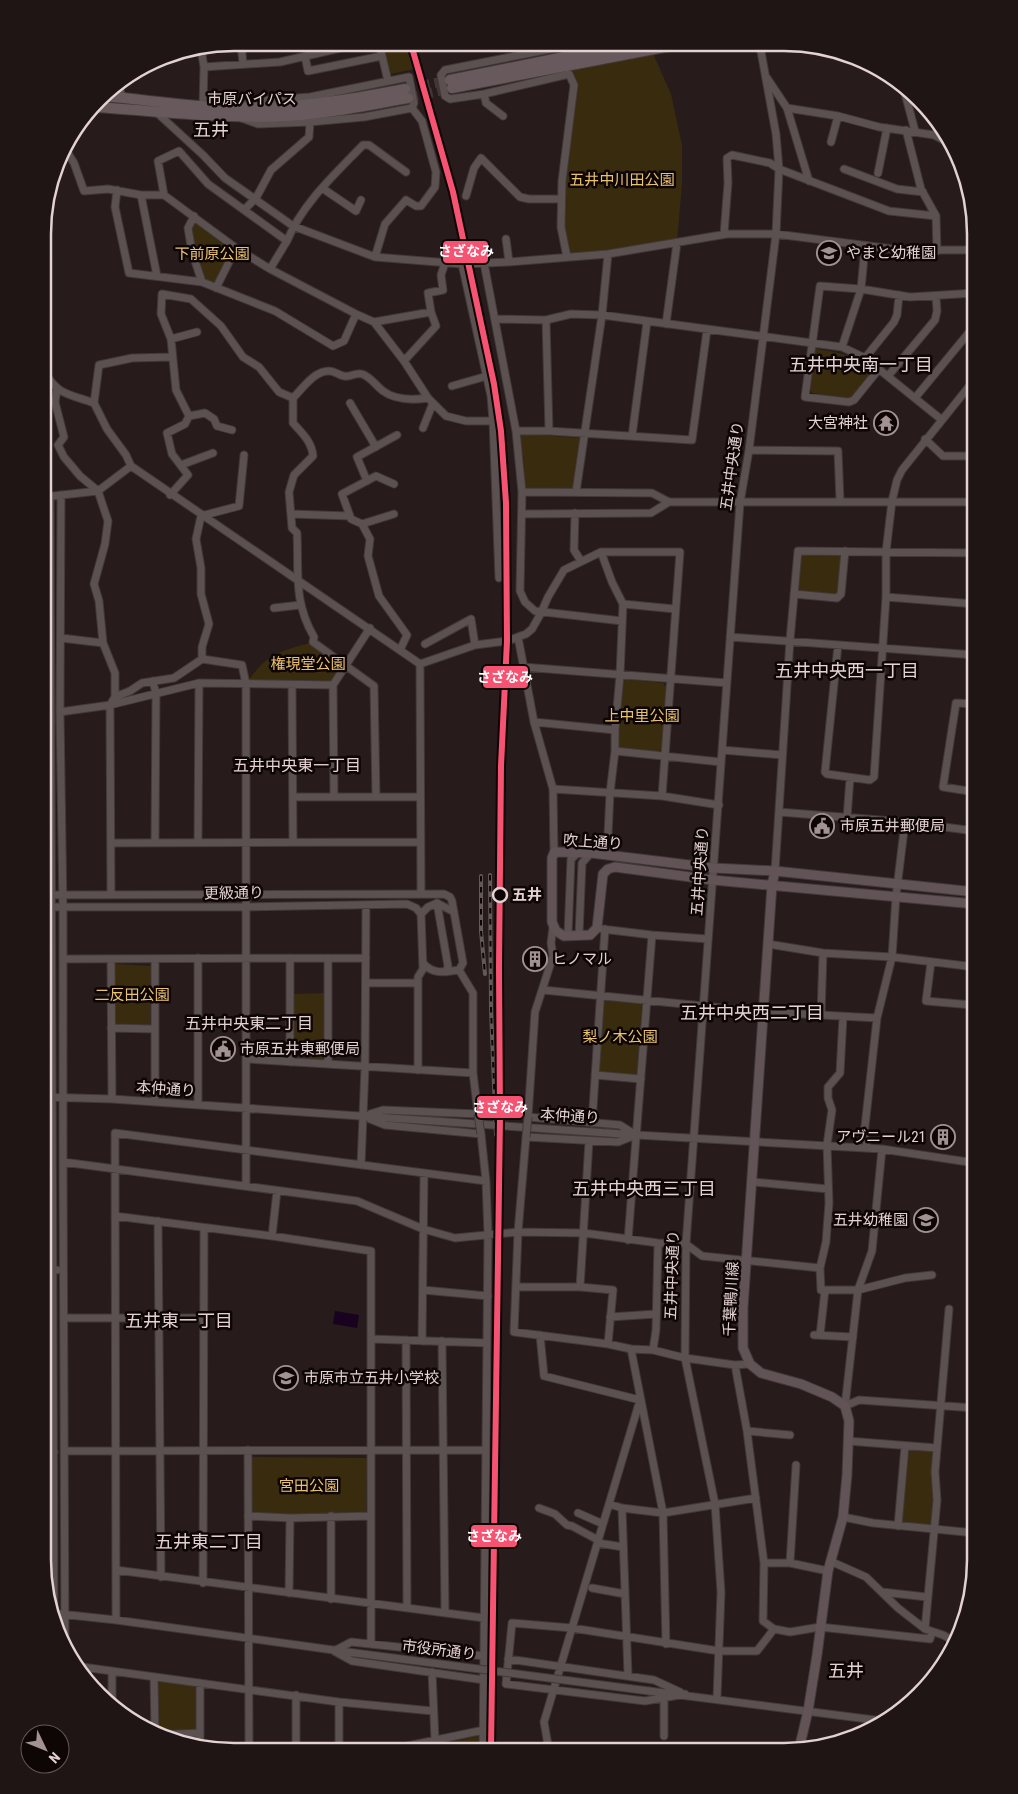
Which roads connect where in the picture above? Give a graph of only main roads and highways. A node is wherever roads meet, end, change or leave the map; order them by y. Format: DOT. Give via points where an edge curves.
graph roads {
  1 [pos="597,51"];
  2 [pos="641,51"];
  3 [pos="114,97"];
  4 [pos="408,98"];
  5 [pos="103,108"];
  6 [pos="236,112"];
  7 [pos="775,871"];
  8 [pos="772,885"];
  9 [pos="967,891"];
  10 [pos="967,903"];
  11 [pos="801,1742"];
  1 -- 2 [label="highway" via="451,84"];
  3 -- 6 [label="highway, 市原バイパス" via="203,105"];
  4 -- 6 [label="highway, 市原バイパス" via="288,116"];
  5 -- 6 [label="highway, 市原バイパス"];
  7 -- 8 [label="main road, 千葉鴨川線"];
  7 -- 8 [label="main road, 吹上通り" via="714,868 579,852 554,853 553,927 559,934 568,935 590,935 601,928 603,874 612,867"];
  7 -- 9 [label="main road, 吹上通り"];
  8 -- 10 [label="main road, 吹上通り"];
  8 -- 11 [label="main road, 千葉鴨川線" via="743,1348 750,1364 761,1373 832,1397 845,1406 849,1421 843,1517 828,1571"];
}
